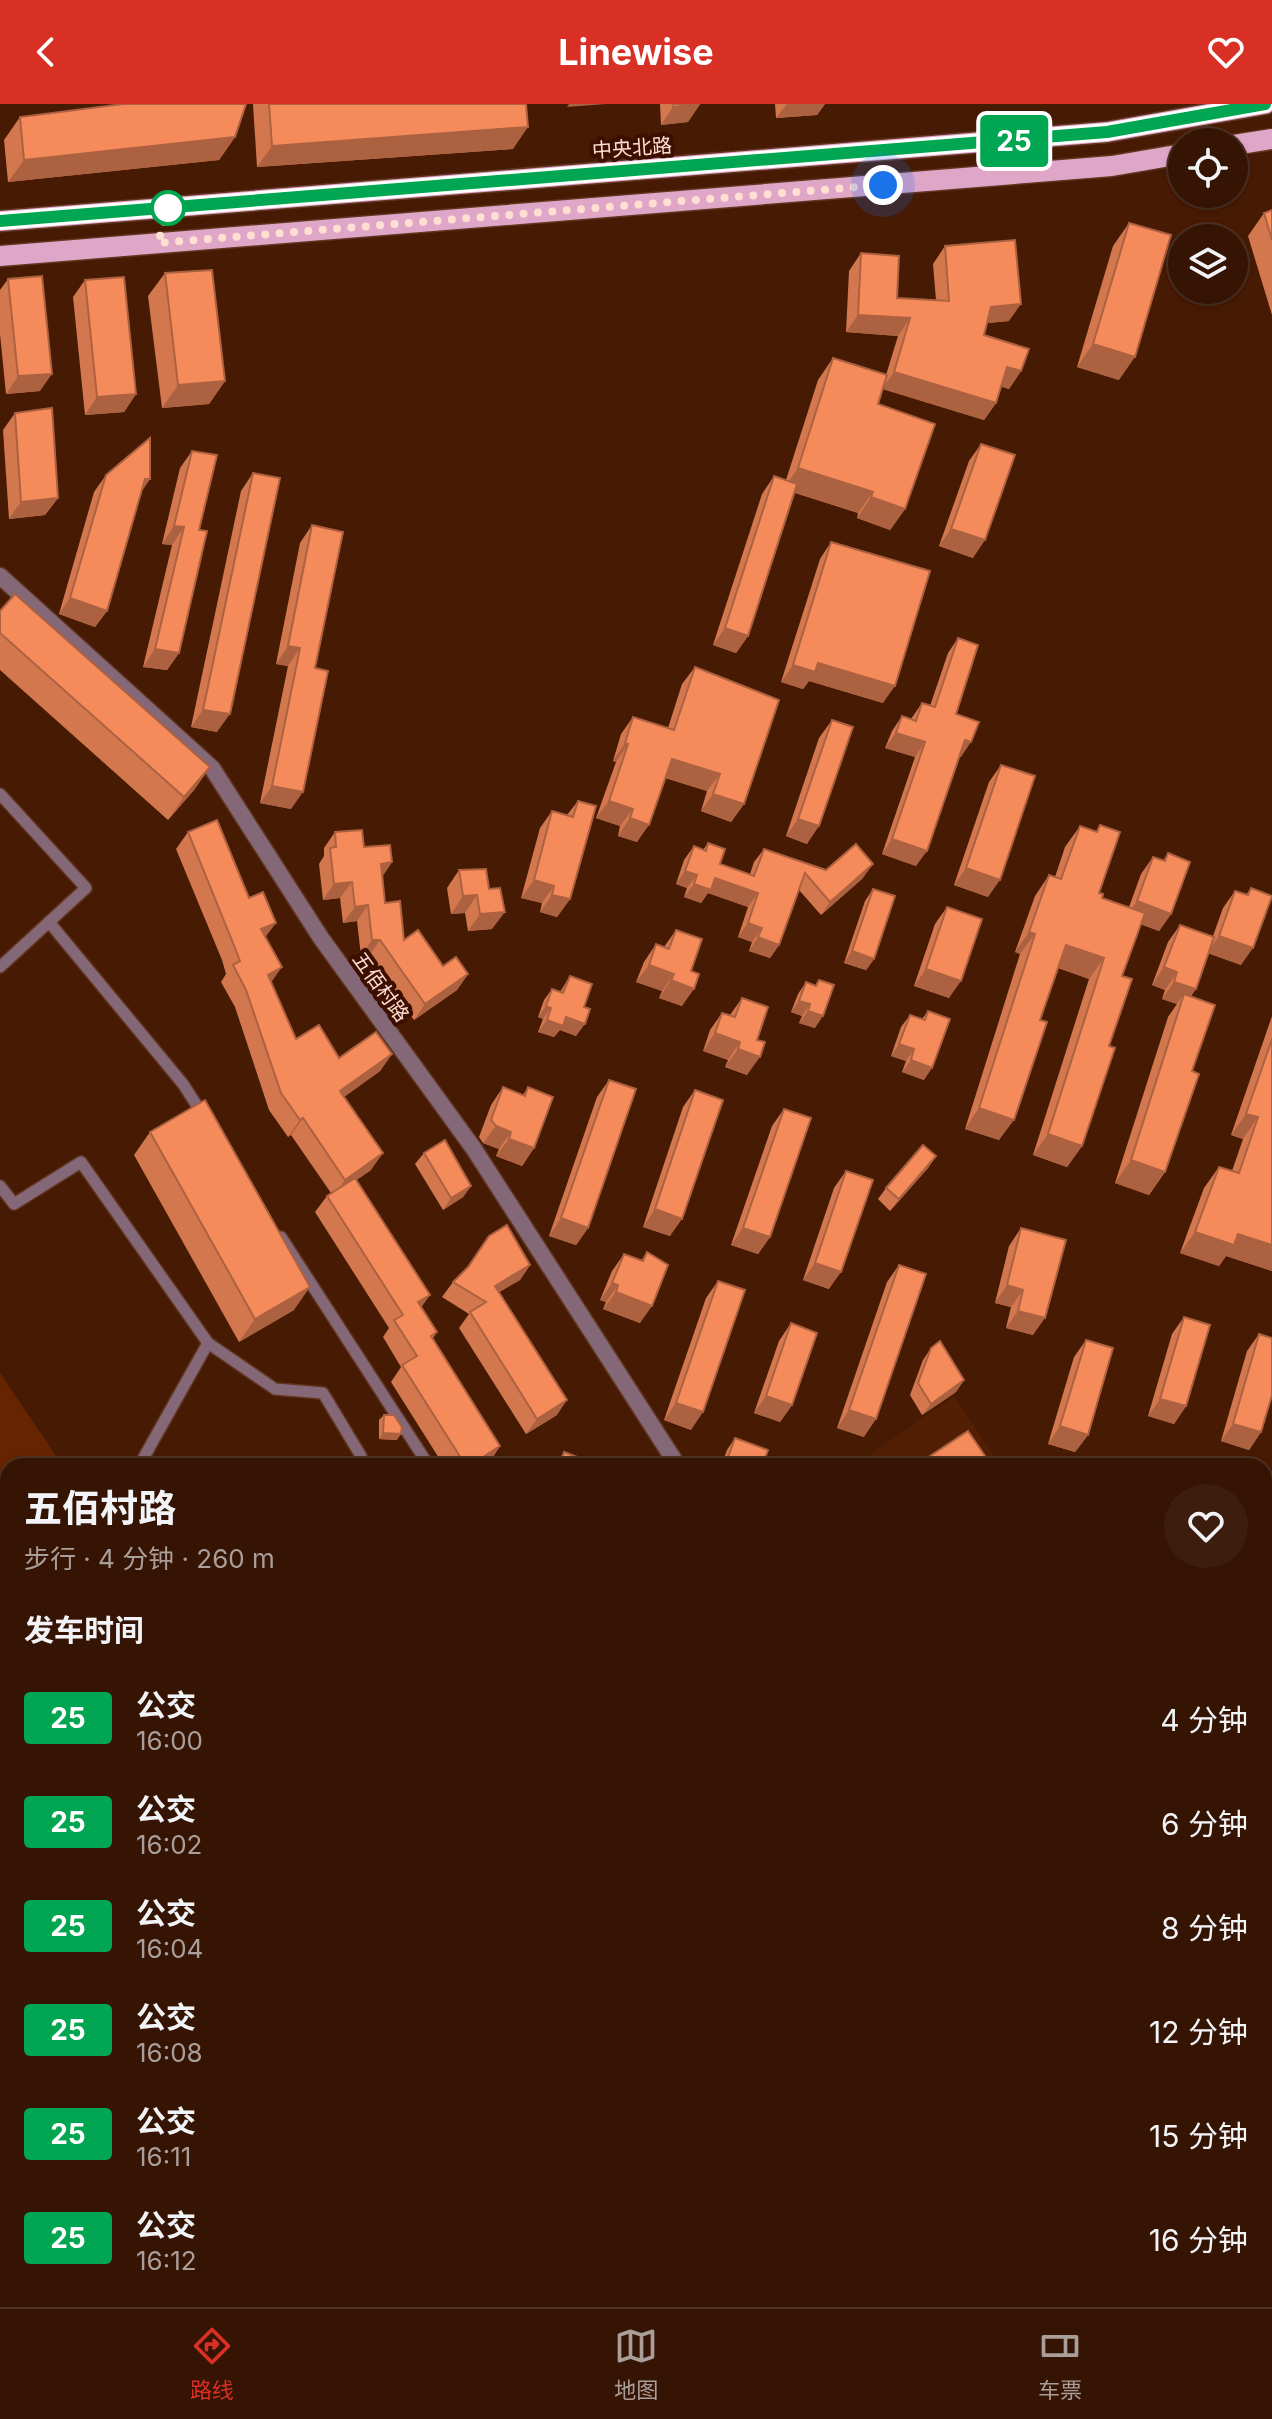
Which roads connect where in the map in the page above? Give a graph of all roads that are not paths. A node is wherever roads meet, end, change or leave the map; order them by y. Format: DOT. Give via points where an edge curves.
graph roads {
  1 [pos="1265,104"];
  2 [pos="1272,139"];
  3 [pos="1248,143"];
  4 [pos="1168,156"];
  5 [pos="0,221"];
  6 [pos="0,256"];
  7 [pos="0,576"];
  8 [pos="0,794"];
  9 [pos="49,922"];
  10 [pos="0,967"];
  11 [pos="208,1124"];
  12 [pos="0,1186"];
  13 [pos="276,1229"];
  14 [pos="208,1343"];
  15 [pos="143,1458"];
  16 [pos="361,1458"];
  17 [pos="424,1458"];
  18 [pos="673,1458"];
  1 -- 5 [label="main road, 中央北路" via="1062,137"];
  2 -- 3 [label="main road"];
  4 -- 6 [label="main road" via="1112,166"];
  7 -- 18 [label="street, 五佰村路" via="212,768 321,938 474,1149"];
  8 -- 9 [label="lane" via="86,888"];
  9 -- 10 [label="lane"];
  9 -- 11 [label="lane" via="183,1084"];
  12 -- 14 [label="lane" via="14,1204 81,1162"];
  13 -- 17 [label="lane"];
  14 -- 15 [label="lane"];
  14 -- 16 [label="lane" via="275,1389 323,1393"];
}
